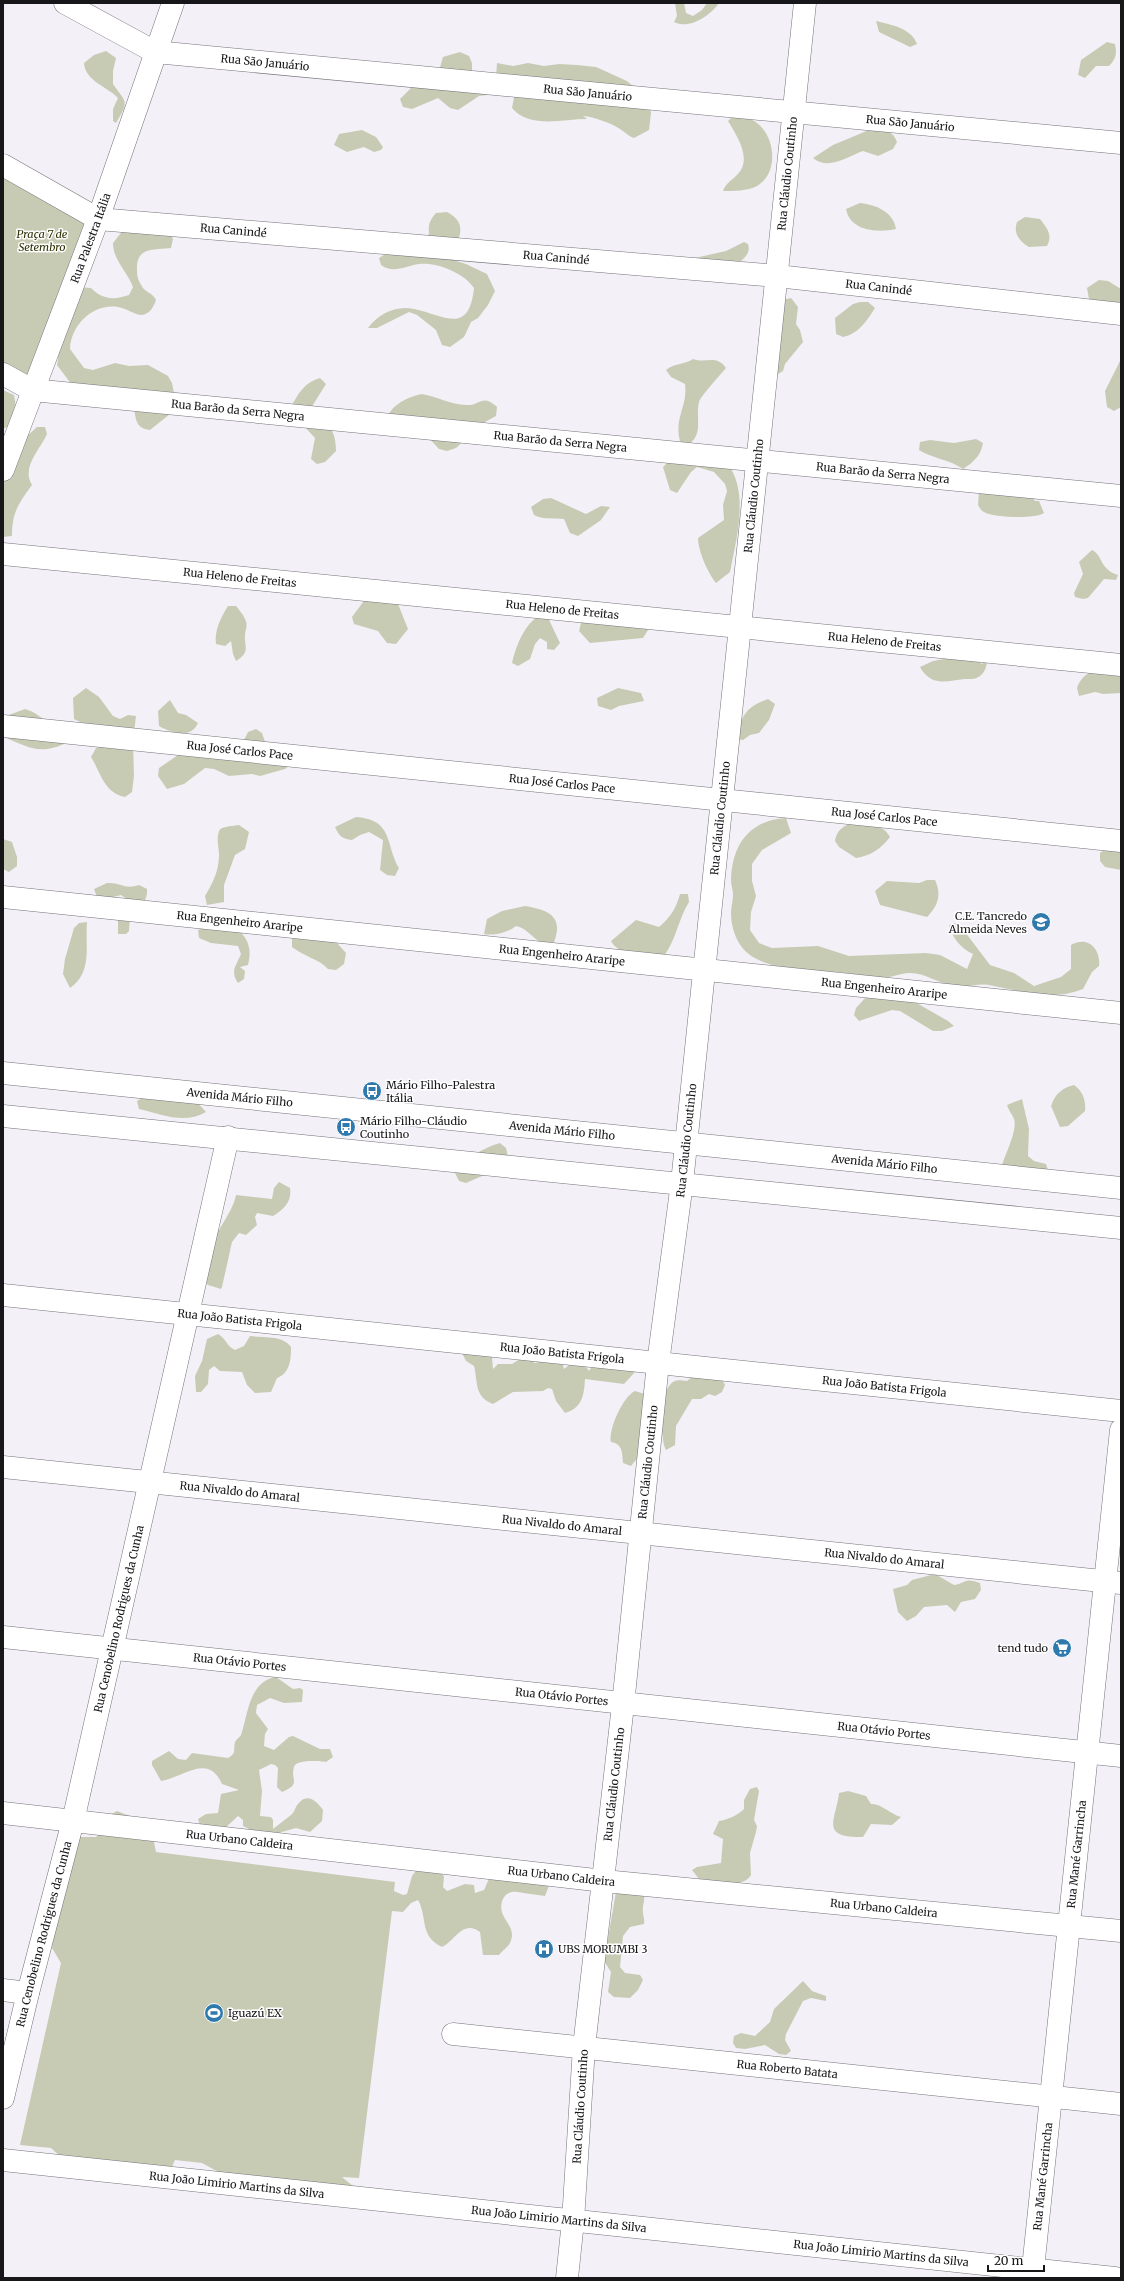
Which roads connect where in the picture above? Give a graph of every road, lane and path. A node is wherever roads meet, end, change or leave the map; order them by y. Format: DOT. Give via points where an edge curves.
graph roads {
  1 [pos="66,3"];
  2 [pos="173,3"];
  3 [pos="805,3"];
  4 [pos="155,52"];
  5 [pos="794,111"];
  6 [pos="1121,143"];
  7 [pos="3,165"];
  8 [pos="98,219"];
  9 [pos="777,276"];
  10 [pos="1121,314"];
  11 [pos="3,374"];
  12 [pos="32,390"];
  13 [pos="758,460"];
  14 [pos="3,470"];
  15 [pos="1121,496"];
  16 [pos="3,554"];
  17 [pos="740,626"];
  18 [pos="1121,665"];
  19 [pos="3,726"];
  20 [pos="722,800"];
  21 [pos="1121,841"];
  22 [pos="3,897"];
  23 [pos="704,970"];
  24 [pos="1121,1012"];
  25 [pos="3,1073"];
  26 [pos="3,1116"];
  27 [pos="228,1137"];
  28 [pos="686,1143"];
  29 [pos="682,1183"];
  30 [pos="1121,1188"];
  31 [pos="1121,1228"];
  32 [pos="3,1295"];
  33 [pos="188,1313"];
  34 [pos="658,1363"];
  35 [pos="1121,1411"];
  36 [pos="1121,1430"];
  37 [pos="3,1467"];
  38 [pos="150,1482"];
  39 [pos="639,1533"];
  40 [pos="1113,1582"];
  41 [pos="3,1637"];
  42 [pos="112,1649"];
  43 [pos="623,1704"];
  44 [pos="1087,1753"];
  45 [pos="1121,1756"];
  46 [pos="3,1813"];
  47 [pos="73,1821"];
  48 [pos="604,1881"];
  49 [pos="1069,1926"];
  50 [pos="1121,1931"];
  51 [pos="3,1990"];
  52 [pos="28,1993"];
  53 [pos="453,2034"];
  54 [pos="584,2047"];
  55 [pos="1051,2096"];
  56 [pos="3,2098"];
  57 [pos="1121,2104"];
  58 [pos="3,2160"];
  59 [pos="573,2221"];
  60 [pos="1032,2274"];
  61 [pos="567,2278"];
  62 [pos="1115,2278"];
  1 -- 4 [label="street, Rua São Januário"];
  2 -- 4 [label="street, Rua Palestra Itália"];
  3 -- 5 [label="street, Rua Cláudio Coutinho"];
  4 -- 5 [label="street, Rua São Januário"];
  4 -- 8 [label="street, Rua Palestra Itália"];
  5 -- 6 [label="street, Rua São Januário"];
  5 -- 9 [label="street, Rua Cláudio Coutinho"];
  7 -- 8 [label="street, Rua Canindé"];
  8 -- 9 [label="street, Rua Canindé"];
  8 -- 12 [label="street, Rua Palestra Itália"];
  9 -- 10 [label="street, Rua Canindé"];
  9 -- 13 [label="street, Rua Cláudio Coutinho"];
  11 -- 12 [label="street, Rua Barão da Serra Negra"];
  12 -- 13 [label="street, Rua Barão da Serra Negra"];
  12 -- 14 [label="street, Rua Palestra Itália"];
  13 -- 15 [label="street, Rua Barão da Serra Negra"];
  13 -- 17 [label="street, Rua Cláudio Coutinho"];
  16 -- 17 [label="street, Rua Heleno de Freitas"];
  17 -- 18 [label="street, Rua Heleno de Freitas"];
  17 -- 20 [label="street, Rua Cláudio Coutinho"];
  19 -- 20 [label="street, Rua José Carlos Pace"];
  20 -- 21 [label="street, Rua José Carlos Pace"];
  20 -- 23 [label="street, Rua Cláudio Coutinho"];
  22 -- 23 [label="street, Rua Engenheiro Araripe"];
  23 -- 24 [label="street, Rua Engenheiro Araripe"];
  23 -- 28 [label="street, Rua Cláudio Coutinho"];
  25 -- 28 [label="street, Avenida Mário Filho"];
  26 -- 27 [label="street"];
  27 -- 29 [label="street"];
  27 -- 33 [label="street, Rua Cenobelino Rodrigues da Cunha"];
  28 -- 29 [label="street, Rua Cláudio Coutinho"];
  28 -- 30 [label="street, Avenida Mário Filho"];
  29 -- 31 [label="street"];
  29 -- 34 [label="street, Rua Cláudio Coutinho"];
  32 -- 33 [label="street, Rua João Batista Frigola"];
  33 -- 34 [label="street, Rua João Batista Frigola"];
  33 -- 38 [label="street, Rua Cenobelino Rodrigues da Cunha"];
  34 -- 35 [label="street, Rua João Batista Frigola"];
  34 -- 39 [label="street, Rua Cláudio Coutinho"];
  36 -- 40 [label="street, Rua Mané Garrincha"];
  37 -- 38 [label="street, Rua Nivaldo do Amaral"];
  38 -- 39 [label="street, Rua Nivaldo do Amaral"];
  38 -- 42 [label="street, Rua Cenobelino Rodrigues da Cunha"];
  39 -- 40 [label="street, Rua Nivaldo do Amaral"];
  39 -- 43 [label="street, Rua Cláudio Coutinho"];
  40 -- 44 [label="street, Rua Mané Garrincha"];
  41 -- 42 [label="street, Rua Otávio Portes"];
  42 -- 43 [label="street, Rua Otávio Portes"];
  42 -- 47 [label="street, Rua Cenobelino Rodrigues da Cunha"];
  43 -- 44 [label="street, Rua Otávio Portes"];
  43 -- 48 [label="street, Rua Cláudio Coutinho"];
  44 -- 45 [label="street, Rua Otávio Portes"];
  44 -- 49 [label="street, Rua Mané Garrincha"];
  46 -- 47 [label="street, Rua Urbano Caldeira"];
  47 -- 48 [label="street, Rua Urbano Caldeira"];
  47 -- 52 [label="street, Rua Cenobelino Rodrigues da Cunha"];
  48 -- 49 [label="street, Rua Urbano Caldeira"];
  48 -- 54 [label="street, Rua Cláudio Coutinho"];
  49 -- 50 [label="street, Rua Urbano Caldeira"];
  49 -- 55 [label="street, Rua Mané Garrincha"];
  51 -- 52 [label="street"];
  52 -- 56 [label="street, Rua Cenobelino Rodrigues da Cunha"];
  53 -- 54 [label="street, Rua Roberto Batata"];
  54 -- 55 [label="street, Rua Roberto Batata"];
  54 -- 59 [label="street, Rua Cláudio Coutinho"];
  55 -- 57 [label="street, Rua Roberto Batata"];
  55 -- 60 [label="street, Rua Mané Garrincha"];
  58 -- 59 [label="street, Rua João Limirio Martins da Silva"];
  59 -- 60 [label="street, Rua João Limirio Martins da Silva"];
  59 -- 61 [label="street, Rua Cláudio Coutinho"];
  60 -- 62 [label="street, Rua João Limirio Martins da Silva"];
}
